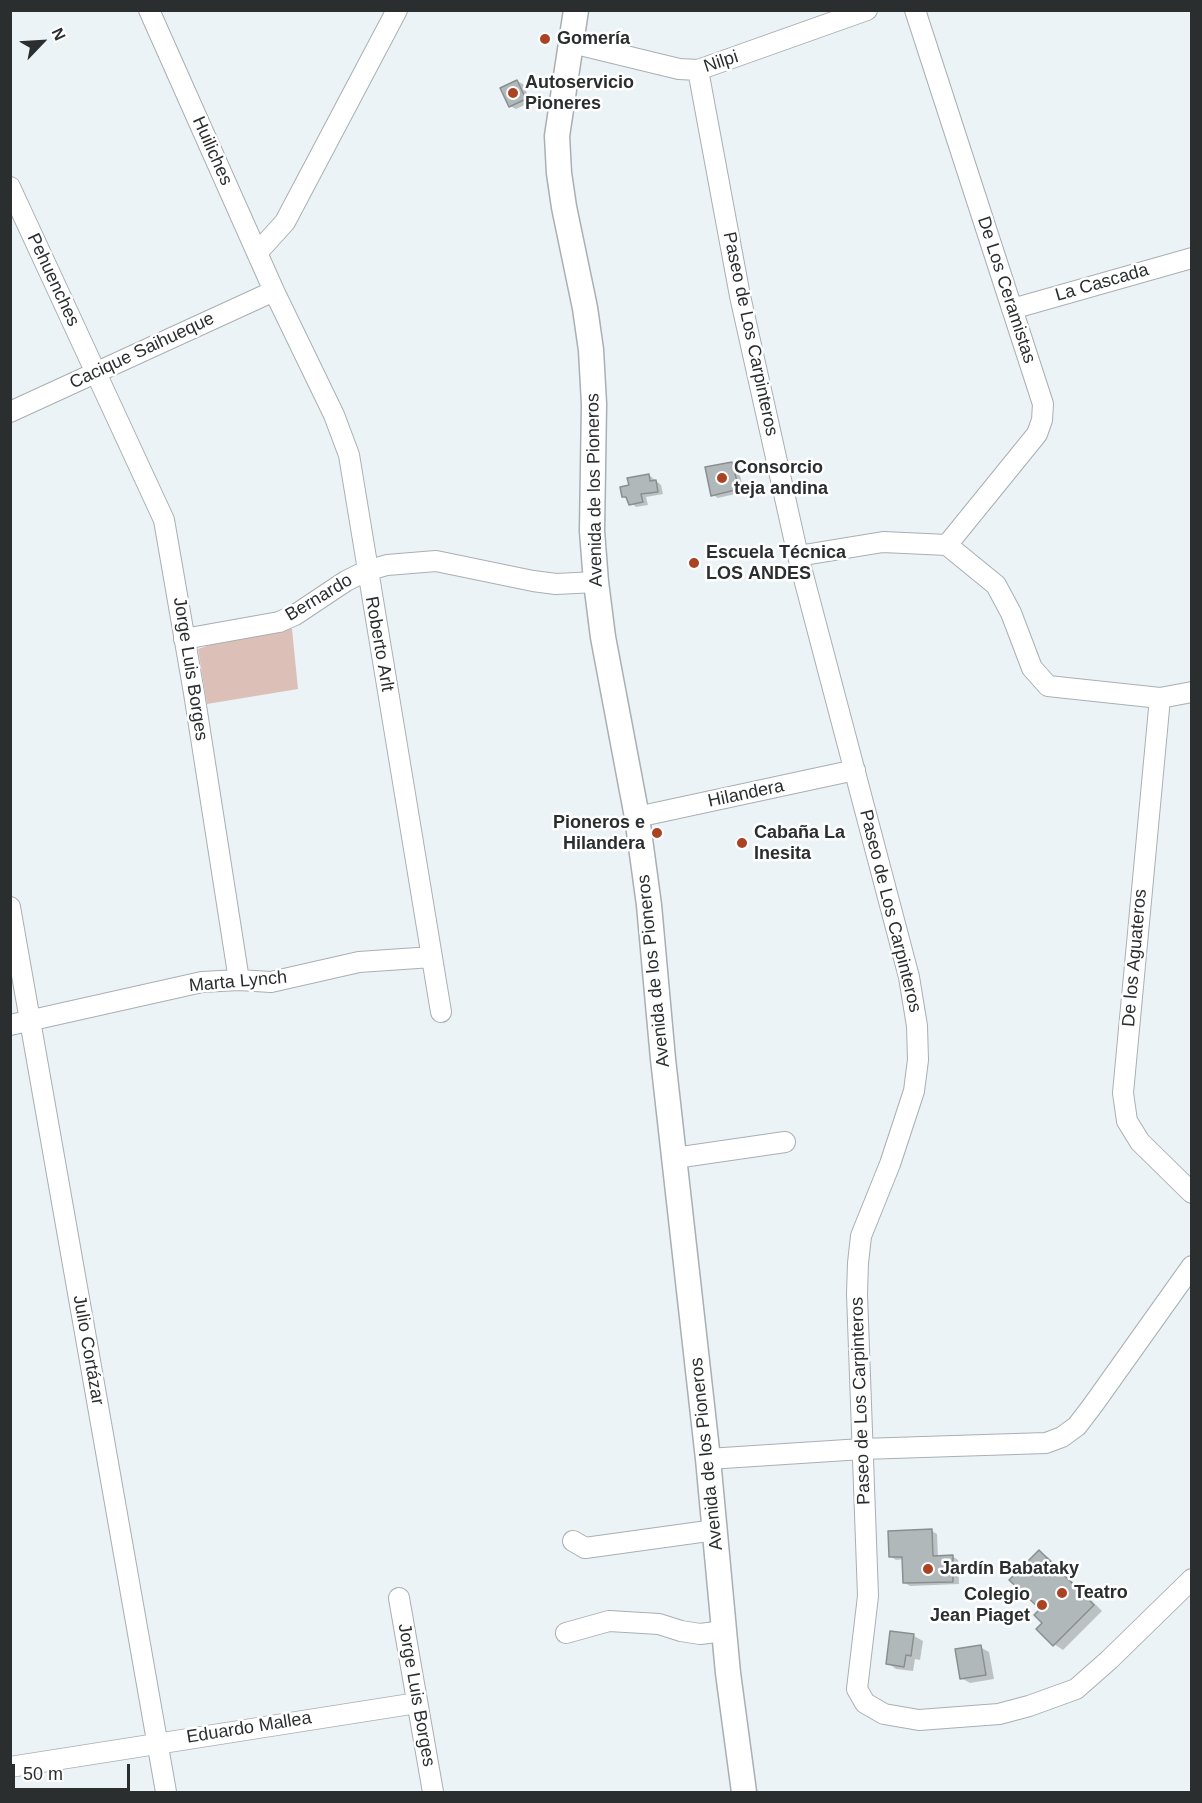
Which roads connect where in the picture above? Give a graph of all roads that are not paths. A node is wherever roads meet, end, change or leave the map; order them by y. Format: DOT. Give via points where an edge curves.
graph roads {
  1 [pos="149,10"];
  2 [pos="397,10"];
  3 [pos="576,10"];
  4 [pos="867,10"];
  5 [pos="915,10"];
  6 [pos="572,43"];
  7 [pos="698,70"];
  8 [pos="10,188"];
  9 [pos="257,253"];
  10 [pos="1191,258"];
  11 [pos="274,291"];
  12 [pos="1012,309"];
  13 [pos="96,372"];
  14 [pos="10,412"];
  15 [pos="947,545"];
  16 [pos="798,555"];
  17 [pos="366,571"];
  18 [pos="596,582"];
  19 [pos="184,639"];
  20 [pos="1191,692"];
  21 [pos="1160,698"];
  22 [pos="855,770"];
  23 [pos="637,817"];
  24 [pos="10,907"];
  25 [pos="432,957"];
  26 [pos="238,980"];
  27 [pos="441,1012"];
  28 [pos="32,1022"];
  29 [pos="10,1025"];
  30 [pos="785,1142"];
  31 [pos="675,1158"];
  32 [pos="1191,1193"];
  33 [pos="1191,1266"];
  34 [pos="862,1449"];
  35 [pos="708,1459"];
  36 [pos="715,1530"];
  37 [pos="573,1541"];
  38 [pos="1191,1579"];
  39 [pos="399,1598"];
  40 [pos="724,1630"];
  41 [pos="566,1633"];
  42 [pos="417,1703"];
  43 [pos="157,1743"];
  44 [pos="10,1767"];
  45 [pos="166,1792"];
  46 [pos="433,1792"];
  47 [pos="744,1792"];
  1 -- 9 [label="street, Huiliches"];
  2 -- 9 [label="street" via="285,222"];
  3 -- 6 [label="main road, Avenida de los Pioneros"];
  4 -- 7 [label="street, Nilpi"];
  5 -- 12 [label="street, De Los Ceramistas"];
  6 -- 7 [label="street, Nilpi" via="679,69"];
  6 -- 18 [label="main road, Avenida de los Pioneros" via="557,136 559,173 591,350"];
  7 -- 16 [label="street, Paseo de Los Carpinteros" via="740,296"];
  8 -- 13 [label="street, Pehuenches"];
  9 -- 11 [label="street, Huiliches"];
  10 -- 12 [label="street, La Cascada"];
  11 -- 13 [label="street, Cacique Saihueque"];
  11 -- 17 [label="street, Roberto Arlt" via="349,455"];
  12 -- 15 [label="street, De Los Ceramistas" via="1043,404 1042,420 1037,434"];
  13 -- 14 [label="street, Cacique Saihueque"];
  13 -- 19 [label="street, Jorge Luis Borges" via="164,520"];
  15 -- 16 [label="street" via="883,542"];
  15 -- 21 [label="street" via="996,585 1032,668 1048,686"];
  16 -- 22 [label="street, Paseo de Los Carpinteros"];
  17 -- 18 [label="street, Bernardo" via="436,561 533,581"];
  17 -- 19 [label="street, Bernardo" via="279,622"];
  17 -- 25 [label="street, Roberto Arlt"];
  18 -- 23 [label="main road, Avenida de los Pioneros"];
  19 -- 26 [label="street, Jorge Luis Borges"];
  20 -- 21 [label="street"];
  21 -- 32 [label="street, De los Aguateros" via="1123,1093 1127,1121 1140,1142"];
  22 -- 23 [label="street, Hilandera"];
  22 -- 34 [label="street, Paseo de Los Carpinteros" via="909,976 918,1060 914,1091 861,1236 857,1294"];
  23 -- 31 [label="main road, Avenida de los Pioneros"];
  24 -- 28 [label="street, Julio Cortázar"];
  25 -- 26 [label="street, Marta Lynch" via="359,962 271,982"];
  25 -- 27 [label="street, Roberto Arlt"];
  26 -- 28 [label="street, Marta Lynch" via="202,982"];
  28 -- 29 [label="street, Marta Lynch"];
  28 -- 43 [label="street, Julio Cortázar"];
  30 -- 31 [label="street"];
  31 -- 35 [label="main road, Avenida de los Pioneros"];
  33 -- 34 [label="street" via="1093,1405 1077,1426 1062,1437 1046,1443"];
  34 -- 35 [label="street"];
  34 -- 38 [label="street, Paseo de Los Carpinteros" via="868,1596 857,1689 865,1702 884,1714 919,1720 999,1714 1076,1689"];
  35 -- 36 [label="main road, Avenida de los Pioneros"];
  36 -- 37 [label="street" via="585,1548"];
  36 -- 40 [label="main road, Avenida de los Pioneros"];
  39 -- 42 [label="street, Jorge Luis Borges"];
  40 -- 41 [label="street" via="700,1634 658,1624 609,1621"];
  40 -- 47 [label="main road, Avenida de los Pioneros"];
  42 -- 43 [label="street, Eduardo Mallea"];
  42 -- 46 [label="street, Jorge Luis Borges"];
  43 -- 44 [label="street, Eduardo Mallea"];
  43 -- 45 [label="street, Julio Cortázar"];
}
